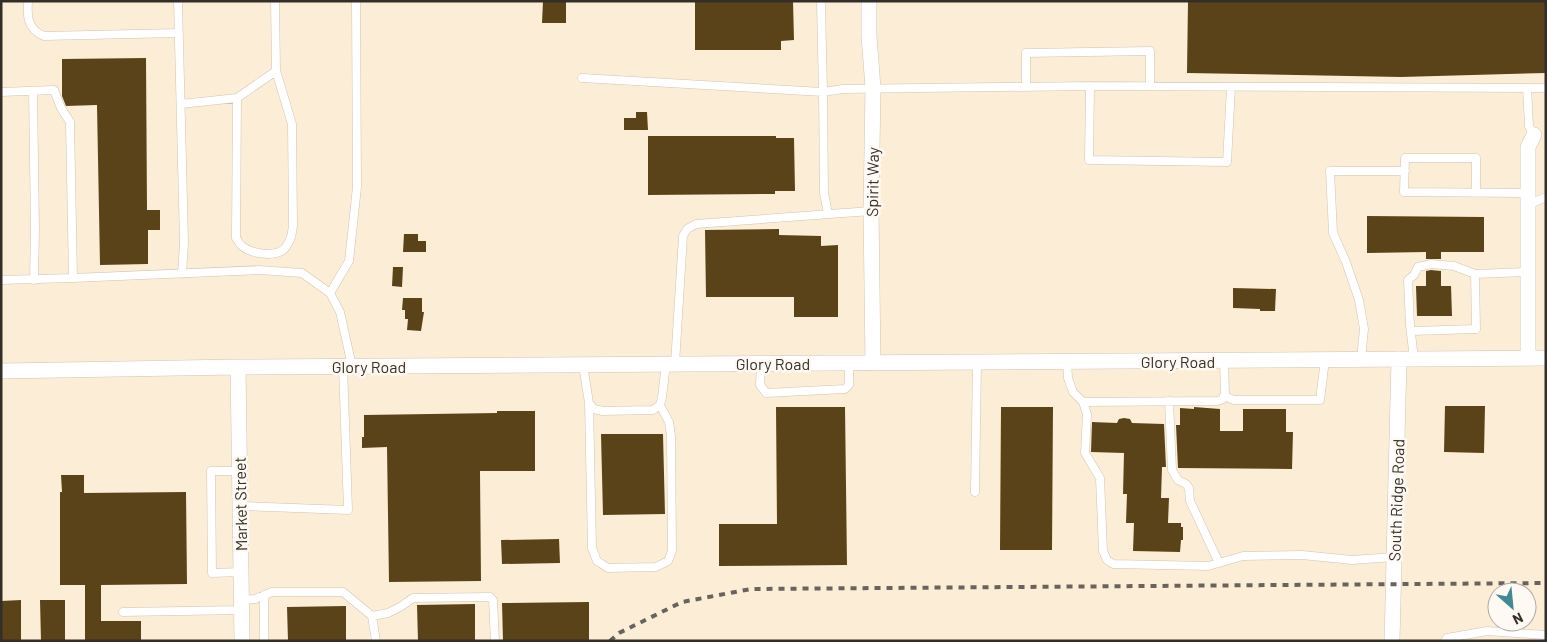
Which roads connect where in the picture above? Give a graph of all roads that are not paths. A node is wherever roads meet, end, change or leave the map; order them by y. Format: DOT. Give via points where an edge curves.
graph roads {
  1 [pos="28,1"];
  2 [pos="178,1"];
  3 [pos="275,1"];
  4 [pos="356,1"];
  5 [pos="869,1"];
  6 [pos="821,4"];
  7 [pos="179,33"];
  8 [pos="276,71"];
  9 [pos="582,78"];
  10 [pos="1090,86"];
  11 [pos="1150,86"];
  12 [pos="1026,87"];
  13 [pos="1231,87"];
  14 [pos="873,88"];
  15 [pos="1527,88"];
  16 [pos="1546,88"];
  17 [pos="33,91"];
  18 [pos="1,92"];
  19 [pos="823,92"];
  20 [pos="237,98"];
  21 [pos="181,104"];
  22 [pos="1534,135"];
  23 [pos="1405,171"];
  24 [pos="1476,193"];
  25 [pos="1546,197"];
  26 [pos="1528,199"];
  27 [pos="871,210"];
  28 [pos="828,214"];
  29 [pos="1528,272"];
  30 [pos="182,274"];
  31 [pos="1475,274"];
  32 [pos="73,278"];
  33 [pos="1,280"];
  34 [pos="34,280"];
  35 [pos="330,293"];
  36 [pos="1412,331"];
  37 [pos="1528,358"];
  38 [pos="1546,358"];
  39 [pos="1361,359"];
  40 [pos="1407,359"];
  41 [pos="1224,360"];
  42 [pos="1325,360"];
  43 [pos="1067,361"];
  44 [pos="977,362"];
  45 [pos="849,363"];
  46 [pos="873,363"];
  47 [pos="671,364"];
  48 [pos="760,364"];
  49 [pos="583,365"];
  50 [pos="348,366"];
  51 [pos="238,367"];
  52 [pos="1,371"];
  53 [pos="1224,396"];
  54 [pos="1082,402"];
  55 [pos="1169,402"];
  56 [pos="589,403"];
  57 [pos="660,405"];
  58 [pos="240,471"];
  59 [pos="975,492"];
  60 [pos="240,506"];
  61 [pos="1394,557"];
  62 [pos="1219,563"];
  63 [pos="241,572"];
  64 [pos="264,595"];
  65 [pos="242,605"];
  66 [pos="123,612"];
  67 [pos="372,616"];
  68 [pos="1546,635"];
  69 [pos="242,641"];
  70 [pos="264,641"];
  71 [pos="376,641"];
  72 [pos="495,641"];
  73 [pos="1392,641"];
  74 [pos="1445,641"];
  1 -- 7 [label="lane" via="27,17 33,28 44,36"];
  2 -- 7 [label="lane"];
  3 -- 8 [label="lane"];
  4 -- 35 [label="lane" via="357,187 349,261"];
  5 -- 14 [label="street, Spirit Way"];
  6 -- 19 [label="lane"];
  7 -- 21 [label="lane"];
  8 -- 20 [label="lane"];
  8 -- 20 [label="lane" via="292,124 293,225 291,240 284,249 275,253 257,253 241,246 236,238"];
  9 -- 19 [label="lane"];
  10 -- 11 [label="lane"];
  10 -- 12 [label="lane"];
  10 -- 13 [label="lane" via="1090,160 1227,162"];
  11 -- 12 [label="lane" via="1150,51 1026,53"];
  11 -- 13 [label="lane"];
  12 -- 14 [label="lane"];
  13 -- 15 [label="lane"];
  14 -- 19 [label="lane"];
  14 -- 27 [label="street, Spirit Way"];
  15 -- 16 [label="lane"];
  15 -- 22 [label="lane" via="1529,126"];
  17 -- 18 [label="lane"];
  17 -- 32 [label="lane" via="54,90 70,122"];
  17 -- 34 [label="lane"];
  19 -- 28 [label="lane" via="824,193"];
  20 -- 21 [label="lane"];
  21 -- 30 [label="lane"];
  22 -- 26 [label="street" via="1528,147"];
  23 -- 24 [label="lane" via="1404,192"];
  23 -- 24 [label="lane" via="1405,158 1476,158"];
  23 -- 39 [label="lane" via="1330,171 1333,233 1360,300 1364,329"];
  24 -- 26 [label="lane"];
  25 -- 26 [label="lane"];
  26 -- 29 [label="street"];
  27 -- 28 [label="lane"];
  27 -- 46 [label="street, Spirit Way"];
  28 -- 47 [label="lane" via="696,224 687,229 682,236"];
  29 -- 31 [label="lane"];
  29 -- 37 [label="street"];
  30 -- 32 [label="lane"];
  30 -- 35 [label="lane" via="259,270 302,273"];
  31 -- 36 [label="lane" via="1476,329"];
  31 -- 36 [label="lane" via="1446,265 1418,267 1408,280"];
  32 -- 34 [label="lane"];
  33 -- 34 [label="lane"];
  35 -- 50 [label="lane" via="340,312"];
  36 -- 40 [label="lane"];
  37 -- 38 [label="street, Glory Road"];
  37 -- 40 [label="street, Glory Road"];
  39 -- 40 [label="street, Glory Road"];
  39 -- 42 [label="street, Glory Road"];
  40 -- 61 [label="street, South Ridge Road"];
  41 -- 42 [label="street, Glory Road"];
  41 -- 43 [label="street, Glory Road"];
  41 -- 53 [label="lane"];
  42 -- 53 [label="lane" via="1320,400 1234,400"];
  43 -- 44 [label="street, Glory Road"];
  43 -- 54 [label="lane" via="1073,392"];
  44 -- 46 [label="street, Glory Road"];
  44 -- 59 [label="lane"];
  45 -- 46 [label="street, Glory Road"];
  45 -- 48 [label="street, Glory Road"];
  45 -- 48 [label="lane" via="849,384 845,390 766,393 760,385"];
  47 -- 48 [label="street, Glory Road"];
  47 -- 49 [label="street, Glory Road"];
  47 -- 57 [label="lane"];
  49 -- 50 [label="street, Glory Road"];
  49 -- 56 [label="lane"];
  50 -- 51 [label="street, Glory Road"];
  50 -- 60 [label="lane" via="348,510"];
  51 -- 52 [label="street, Glory Road"];
  51 -- 58 [label="street, Market Street"];
  53 -- 55 [label="lane" via="1218,401"];
  54 -- 55 [label="lane"];
  54 -- 62 [label="lane" via="1087,414 1085,453 1100,478 1103,551 1108,560 1113,564 1208,566"];
  55 -- 62 [label="lane" via="1172,470 1178,480 1189,488 1190,501"];
  56 -- 57 [label="lane" via="594,409 603,411 653,410"];
  56 -- 57 [label="lane" via="592,548 597,560 608,568 656,567 668,561 672,551 670,422"];
  58 -- 60 [label="street, Market Street"];
  58 -- 63 [label="lane" via="211,471 212,573"];
  60 -- 63 [label="street, Market Street"];
  61 -- 62 [label="lane" via="1352,560 1302,554 1243,556"];
  61 -- 73 [label="street, South Ridge Road"];
  63 -- 65 [label="street, Market Street"];
  64 -- 65 [label="lane"];
  64 -- 67 [label="lane" via="272,592 343,592"];
  64 -- 70 [label="lane"];
  65 -- 66 [label="lane"];
  65 -- 69 [label="street, Market Street"];
  67 -- 71 [label="lane"];
  67 -- 72 [label="lane" via="394,610 413,598 490,597 493,600"];
  68 -- 74 [label="lane" via="1487,631"];
}
